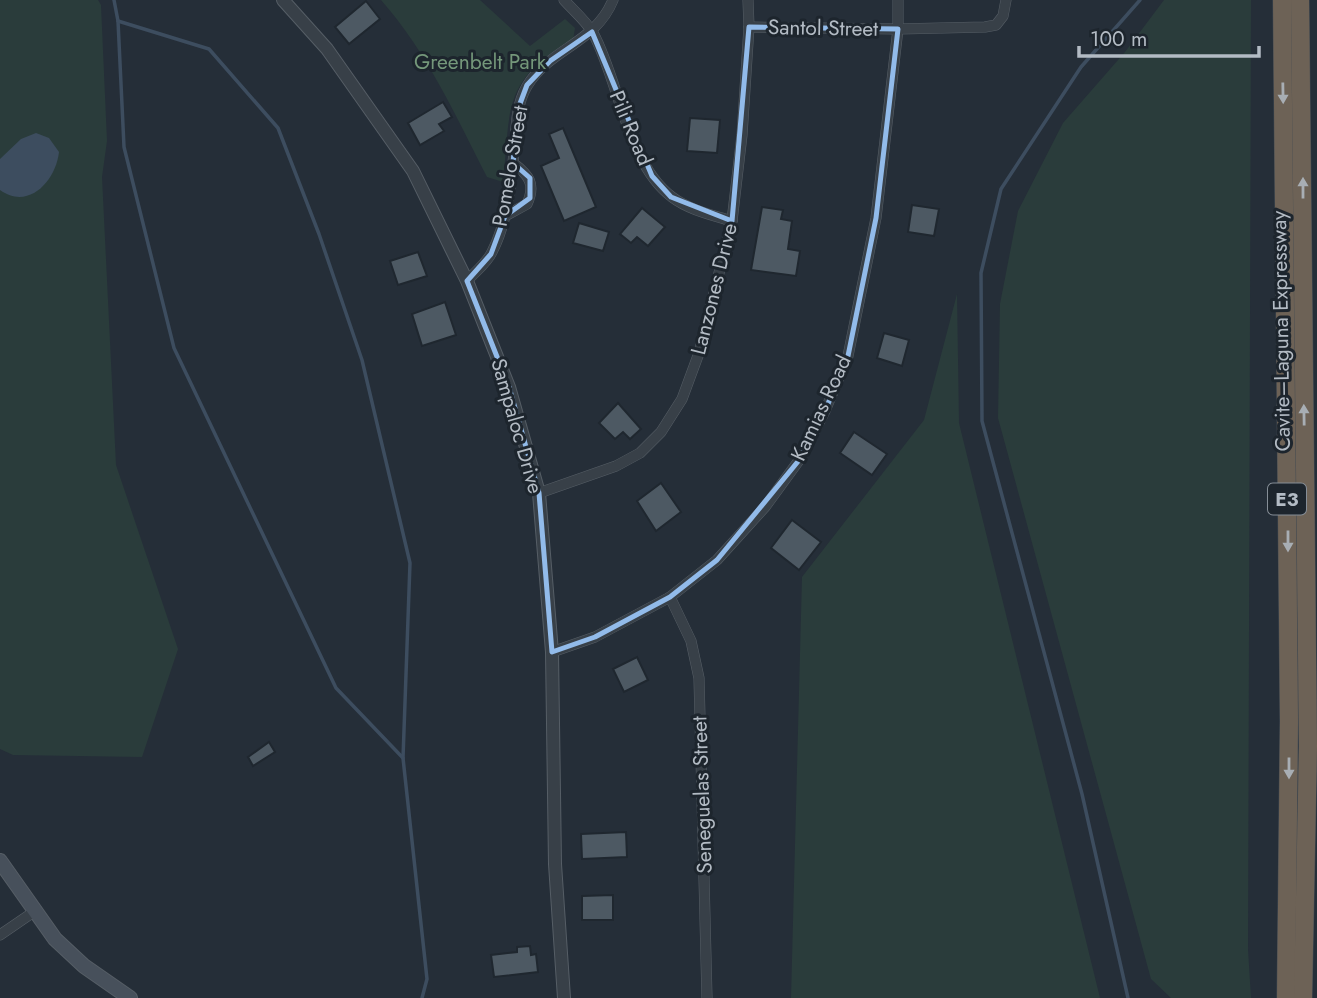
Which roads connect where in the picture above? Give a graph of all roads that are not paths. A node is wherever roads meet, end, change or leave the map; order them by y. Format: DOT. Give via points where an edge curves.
graph roads {
  1 [pos="283,0"];
  2 [pos="565,0"];
  3 [pos="613,0"];
  4 [pos="748,0"];
  5 [pos="898,0"];
  6 [pos="1006,0"];
  7 [pos="1282,0"];
  8 [pos="1300,0"];
  9 [pos="749,27"];
  10 [pos="898,29"];
  11 [pos="592,32"];
  12 [pos="513,163"];
  13 [pos="505,216"];
  14 [pos="732,221"];
  15 [pos="467,281"];
  16 [pos="539,493"];
  17 [pos="670,597"];
  18 [pos="552,652"];
  19 [pos="0,861"];
  20 [pos="35,911"];
  21 [pos="0,935"];
  22 [pos="130,998"];
  23 [pos="564,998"];
  24 [pos="707,998"];
  25 [pos="1286,998"];
  26 [pos="1303,998"];
  1 -- 15 [label="street, Sampaloc Drive" via="327,49 413,171"];
  2 -- 11 [label="street, Pili Road"];
  3 -- 11 [label="street"];
  4 -- 9 [label="street, Lanzones Drive"];
  5 -- 10 [label="street, Kamias Road"];
  6 -- 10 [label="street, Santol Street" via="996,25"];
  7 -- 25 [label="highway, Cavite–Laguna Expressway / E3, one-way" via="1289,721"];
  26 -- 8 [label="highway, Cavite–Laguna Expressway / E3, one-way" via="1308,746"];
  9 -- 10 [label="street, Santol Street"];
  9 -- 14 [label="street, Lanzones Drive"];
  10 -- 17 [label="street, Kamias Road" via="876,218 848,356 800,459 772,498 717,560"];
  11 -- 12 [label="street, Pomelo Street" via="550,61 527,85 518,109"];
  11 -- 14 [label="street, Pili Road" via="652,177 671,197"];
  12 -- 13 [label="street, Pomelo Street"];
  12 -- 13 [label="street" via="526,172 532,190 527,204"];
  13 -- 15 [label="street, Pomelo Street" via="491,254"];
  14 -- 16 [label="street, Lanzones Drive" via="699,353 682,399 661,432 640,453 615,466"];
  15 -- 16 [label="street, Sampaloc Drive" via="509,387"];
  16 -- 18 [label="street, Sampaloc Drive"];
  17 -- 18 [label="street, Kamias Road" via="595,637"];
  17 -- 24 [label="street, Seneguelas Street" via="691,640 699,678"];
  18 -- 23 [label="street, Sampaloc Drive" via="555,864"];
  19 -- 20 [label="main road"];
  20 -- 21 [label="street"];
  20 -- 22 [label="main road" via="55,939 84,966"];
}
